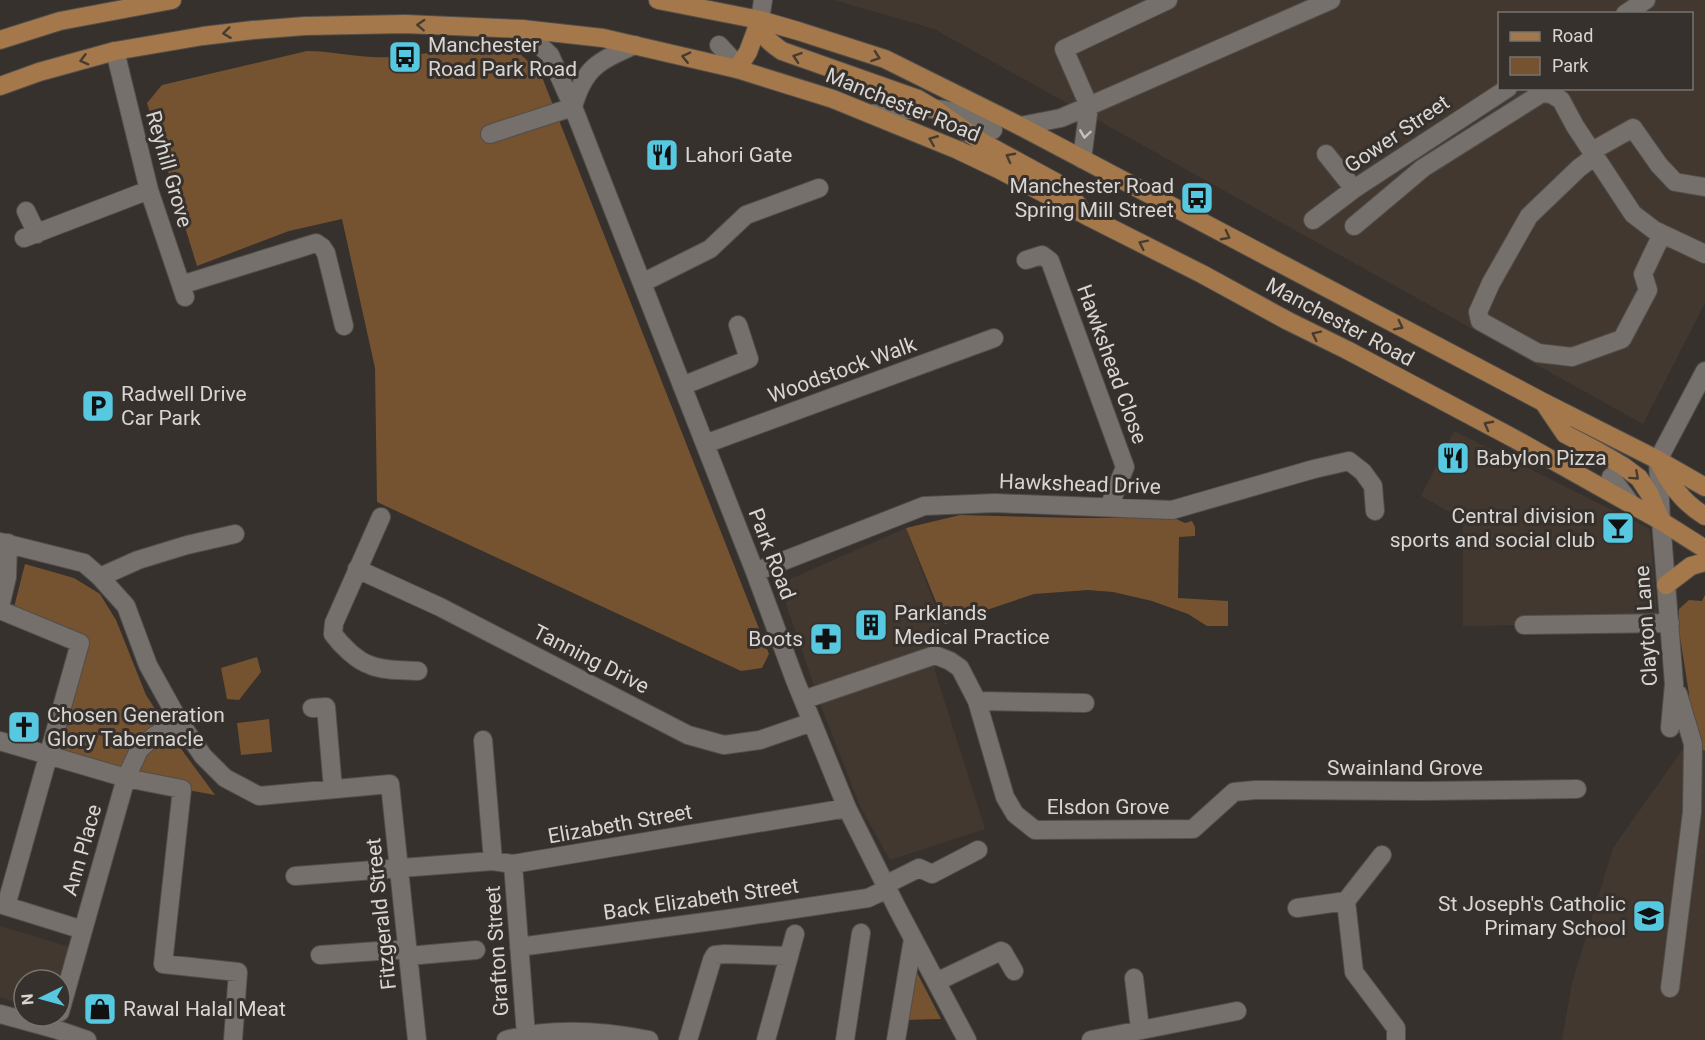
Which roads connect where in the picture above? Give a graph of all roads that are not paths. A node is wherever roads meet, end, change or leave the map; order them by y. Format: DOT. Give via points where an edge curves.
graph roads {
  1 [pos="172,0"];
  2 [pos="658,0"];
  3 [pos="763,0"];
  4 [pos="1168,0"];
  5 [pos="1331,0"];
  6 [pos="1646,0"];
  7 [pos="691,2"];
  8 [pos="1306,5"];
  9 [pos="1628,12"];
  10 [pos="760,20"];
  11 [pos="522,29"];
  12 [pos="0,40"];
  13 [pos="635,45"];
  14 [pos="719,45"];
  15 [pos="116,51"];
  16 [pos="737,69"];
  17 [pos="0,86"];
  18 [pos="1505,90"];
  19 [pos="1089,106"];
  20 [pos="573,107"];
  21 [pos="935,109"];
  22 [pos="870,114"];
  23 [pos="1020,126"];
  24 [pos="993,130"];
  25 [pos="490,134"];
  26 [pos="1326,154"];
  27 [pos="1593,154"];
  28 [pos="1082,159"];
  29 [pos="1704,187"];
  30 [pos="819,188"];
  31 [pos="1354,189"];
  32 [pos="149,190"];
  33 [pos="26,211"];
  34 [pos="1089,217"];
  35 [pos="1313,220"];
  36 [pos="1354,226"];
  37 [pos="1662,234"];
  38 [pos="1705,254"];
  39 [pos="1026,260"];
  40 [pos="642,283"];
  41 [pos="738,325"];
  42 [pos="344,326"];
  43 [pos="994,338"];
  44 [pos="1705,371"];
  45 [pos="682,386"];
  46 [pos="1543,402"];
  47 [pos="705,444"];
  48 [pos="1658,460"];
  49 [pos="1611,477"];
  50 [pos="1705,486"];
  51 [pos="1631,504"];
  52 [pos="1109,507"];
  53 [pos="1375,512"];
  54 [pos="1705,516"];
  55 [pos="381,517"];
  56 [pos="1661,521"];
  57 [pos="235,534"];
  58 [pos="4,542"];
  59 [pos="1705,549"];
  60 [pos="1705,562"];
  61 [pos="357,569"];
  62 [pos="755,572"];
  63 [pos="100,577"];
  64 [pos="1666,585"];
  65 [pos="0,605"];
  66 [pos="1670,623"];
  67 [pos="1524,625"];
  68 [pos="418,671"];
  69 [pos="1674,684"];
  70 [pos="803,700"];
  71 [pos="977,701"];
  72 [pos="1085,703"];
  73 [pos="312,708"];
  74 [pos="179,721"];
  75 [pos="812,722"];
  76 [pos="1670,728"];
  77 [pos="483,740"];
  78 [pos="0,741"];
  79 [pos="48,755"];
  80 [pos="126,778"];
  81 [pos="333,789"];
  82 [pos="1577,789"];
  83 [pos="1234,792"];
  84 [pos="847,808"];
  85 [pos="978,850"];
  86 [pos="1382,855"];
  87 [pos="493,861"];
  88 [pos="513,864"];
  89 [pos="399,868"];
  90 [pos="295,876"];
  91 [pos="886,887"];
  92 [pos="1346,901"];
  93 [pos="3,905"];
  94 [pos="1297,908"];
  95 [pos="83,930"];
  96 [pos="861,933"];
  97 [pos="795,934"];
  98 [pos="913,939"];
  99 [pos="519,947"];
  100 [pos="476,951"];
  101 [pos="408,952"];
  102 [pos="320,955"];
  103 [pos="789,956"];
  104 [pos="72,970"];
  105 [pos="1014,971"];
  106 [pos="1134,978"];
  107 [pos="936,982"];
  108 [pos="1670,988"];
  109 [pos="1237,1011"];
  110 [pos="64,1028"];
  111 [pos="1140,1029"];
  112 [pos="1396,1034"];
  113 [pos="516,1038"];
  114 [pos="629,1038"];
  115 [pos="1091,1039"];
  116 [pos="87,1040"];
  117 [pos="233,1040"];
  118 [pos="417,1040"];
  119 [pos="649,1040"];
  120 [pos="688,1040"];
  121 [pos="766,1040"];
  122 [pos="845,1040"];
  123 [pos="896,1040"];
  124 [pos="967,1040"];
  1 -- 12 [label="main road" via="60,21"];
  2 -- 7 [label="main road, Manchester Road"];
  3 -- 10 [label="street"];
  4 -- 19 [label="street" via="1064,49"];
  5 -- 8 [label="street"];
  6 -- 9 [label="street"];
  7 -- 10 [label="main road, Manchester Road"];
  8 -- 19 [label="street"];
  10 -- 16 [label="main road"];
  21 -- 10 [label="main road, one-way" via="901,92 782,51 767,41"];
  10 -- 23 [label="main road, Manchester Road, one-way" via="885,59"];
  11 -- 13 [label="main road, Manchester Road"];
  11 -- 15 [label="main road, Manchester Road, one-way" via="405,24 305,26 203,36"];
  11 -- 20 [label="street, Park Road" via="550,56"];
  16 -- 13 [label="main road, Manchester Road, one-way"];
  13 -- 20 [label="street" via="595,66 582,80"];
  14 -- 16 [label="street"];
  15 -- 17 [label="main road, Manchester Road, one-way"];
  15 -- 32 [label="street, Reyhill Grove"];
  16 -- 22 [label="main road, Manchester Road"];
  18 -- 31 [label="street, Gower Street"];
  19 -- 23 [label="street" via="1061,118"];
  19 -- 28 [label="street, one-way"];
  20 -- 25 [label="street"];
  20 -- 40 [label="street, Park Road"];
  21 -- 22 [label="street"];
  21 -- 24 [label="street" via="954,112"];
  34 -- 21 [label="main road, one-way" via="1059,184 980,141"];
  34 -- 22 [label="main road, Manchester Road, one-way" via="958,150"];
  23 -- 28 [label="main road, Manchester Road"];
  26 -- 31 [label="street"];
  27 -- 29 [label="street" via="1632,128 1675,182"];
  27 -- 36 [label="street" via="1561,99 1542,93 1423,168"];
  27 -- 37 [label="street" via="1633,214"];
  27 -- 37 [label="street" via="1529,216 1491,283 1478,312 1480,321 1538,353 1549,355 1572,357 1622,339 1648,290 1643,274"];
  28 -- 46 [label="main road, Manchester Road, one-way"];
  30 -- 40 [label="street" via="746,214 710,249"];
  31 -- 35 [label="street, Gower Street"];
  32 -- 33 [label="street" via="30,236"];
  32 -- 42 [label="street, Reyhill Grove" via="183,291 316,243 326,253"];
  51 -- 34 [label="main road, Manchester Road, one-way" via="1347,350"];
  37 -- 38 [label="street"];
  39 -- 52 [label="street, Hawkshead Close" via="1042,255 1050,261 1125,466"];
  40 -- 45 [label="street, Park Road"];
  41 -- 45 [label="street" via="749,359"];
  43 -- 47 [label="street, Woodstock Walk"];
  44 -- 48 [label="street"];
  45 -- 47 [label="street, Park Road"];
  46 -- 48 [label="main road, Manchester Road"];
  46 -- 56 [label="main road, one-way" via="1565,434 1639,478"];
  47 -- 62 [label="street, Park Road"];
  48 -- 50 [label="main road, Manchester Road"];
  48 -- 54 [label="main road" via="1681,497"];
  48 -- 56 [label="street, Clayton Lane"];
  49 -- 51 [label="street"];
  51 -- 56 [label="main road, Manchester Road"];
  52 -- 53 [label="street, Hawkshead Drive" via="1172,510 1314,469 1346,454 1373,486"];
  52 -- 62 [label="street, Hawkshead Drive" via="995,503 924,506"];
  55 -- 61 [label="street"];
  56 -- 59 [label="main road, Manchester Road"];
  56 -- 64 [label="street, Clayton Lane"];
  57 -- 63 [label="street" via="138,560"];
  58 -- 63 [label="street" via="84,563"];
  58 -- 65 [label="street" via="7,578"];
  60 -- 64 [label="main road" via="1691,566"];
  61 -- 68 [label="street" via="333,634 368,665"];
  61 -- 75 [label="street, Tanning Drive" via="440,607 688,735 724,745 760,740"];
  62 -- 70 [label="street, Park Road"];
  63 -- 74 [label="street" via="126,606 148,665"];
  64 -- 66 [label="street, Clayton Lane"];
  65 -- 79 [label="street" via="80,643"];
  66 -- 67 [label="street"];
  66 -- 69 [label="street, Clayton Lane"];
  69 -- 76 [label="street, Clayton Lane"];
  69 -- 108 [label="street" via="1693,744 1692,812"];
  70 -- 71 [label="street, Elsdon Grove" via="935,655 960,668"];
  70 -- 75 [label="street, Park Road"];
  71 -- 72 [label="street"];
  71 -- 83 [label="street, Elsdon Grove" via="1005,797 1014,814 1035,830 1193,829"];
  73 -- 81 [label="street" via="326,707"];
  74 -- 80 [label="street, Ann Place" via="139,750"];
  74 -- 81 [label="street" via="203,756 225,778 259,796"];
  75 -- 84 [label="street, Park Road"];
  77 -- 87 [label="street"];
  78 -- 79 [label="street"];
  79 -- 80 [label="street"];
  79 -- 93 [label="street"];
  80 -- 95 [label="street, Ann Place"];
  80 -- 117 [label="street" via="182,789 163,964 238,972"];
  81 -- 89 [label="street, Fitzgerald Street" via="390,784"];
  82 -- 83 [label="street, Swainland Grove"];
  84 -- 88 [label="street, Elizabeth Street"];
  84 -- 91 [label="street, Park Road"];
  85 -- 91 [label="street, Back Elizabeth Street" via="932,874 919,868"];
  86 -- 92 [label="street"];
  87 -- 88 [label="street, Elizabeth Street"];
  87 -- 89 [label="street, Elizabeth Street"];
  88 -- 99 [label="street, Grafton Street"];
  89 -- 90 [label="street, Elizabeth Street"];
  89 -- 101 [label="street, Fitzgerald Street"];
  91 -- 98 [label="street, Park Road"];
  91 -- 99 [label="street, Back Elizabeth Street" via="868,898"];
  92 -- 94 [label="street"];
  92 -- 112 [label="street" via="1354,972"];
  93 -- 95 [label="street"];
  95 -- 104 [label="street, Ann Place"];
  96 -- 122 [label="street"];
  97 -- 103 [label="street"];
  98 -- 107 [label="street, Park Road"];
  98 -- 123 [label="street"];
  99 -- 113 [label="street, Grafton Street"];
  100 -- 101 [label="street"];
  101 -- 102 [label="street"];
  101 -- 118 [label="street, Fitzgerald Street"];
  103 -- 120 [label="street" via="715,955"];
  103 -- 121 [label="street"];
  105 -- 107 [label="street" via="1003,952 997,951"];
  106 -- 111 [label="street"];
  107 -- 124 [label="street, Park Road"];
  109 -- 111 [label="street"];
  110 -- 116 [label="street"];
  111 -- 115 [label="street"];
  113 -- 114 [label="street" via="575,1032"];
  114 -- 119 [label="street"];
}
